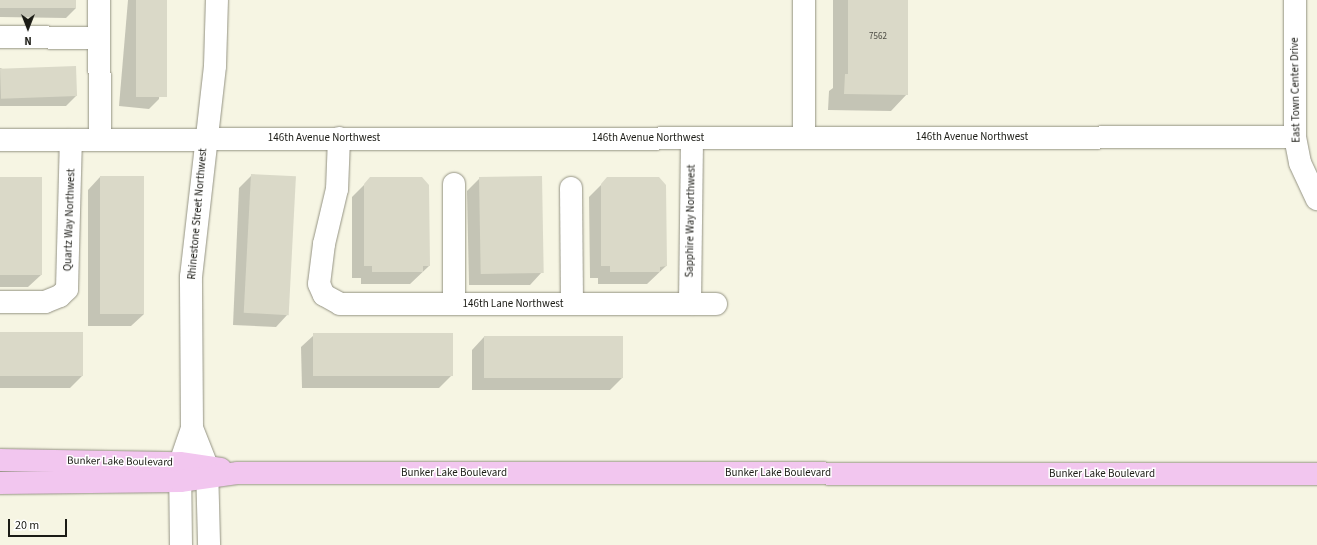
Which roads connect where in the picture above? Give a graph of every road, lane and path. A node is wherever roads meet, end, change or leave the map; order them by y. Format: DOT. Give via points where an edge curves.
graph roads {
  1 [pos="99,0"];
  2 [pos="217,0"];
  3 [pos="804,0"];
  4 [pos="1295,0"];
  5 [pos="0,37"];
  6 [pos="99,38"];
  7 [pos="804,137"];
  8 [pos="1295,137"];
  9 [pos="339,138"];
  10 [pos="692,138"];
  11 [pos="204,139"];
  12 [pos="0,140"];
  13 [pos="72,140"];
  14 [pos="100,140"];
  15 [pos="454,184"];
  16 [pos="571,188"];
  17 [pos="1317,199"];
  18 [pos="0,302"];
  19 [pos="454,304"];
  20 [pos="572,304"];
  21 [pos="690,304"];
  22 [pos="716,304"];
  23 [pos="192,428"];
  24 [pos="0,460"];
  25 [pos="180,472"];
  26 [pos="208,472"];
  27 [pos="1317,474"];
  28 [pos="0,483"];
  29 [pos="181,545"];
  30 [pos="209,545"];
  1 -- 6 [label="street"];
  2 -- 11 [label="street, Rhinestone Street Northwest" via="215,66"];
  3 -- 7 [label="street"];
  4 -- 8 [label="street, East Town Center Drive"];
  5 -- 6 [label="street"];
  6 -- 14 [label="street"];
  7 -- 8 [label="street, 146th Avenue Northwest"];
  7 -- 10 [label="street, 146th Avenue Northwest"];
  8 -- 17 [label="street, East Town Center Drive" via="1300,163"];
  9 -- 10 [label="street, 146th Avenue Northwest"];
  9 -- 11 [label="street, 146th Avenue Northwest"];
  9 -- 19 [label="street, 146th Lane Northwest" via="337,188 324,244 319,284 324,295 340,304"];
  10 -- 21 [label="street, Sapphire Way Northwest"];
  11 -- 14 [label="street, 146th Avenue Northwest"];
  11 -- 23 [label="street, Rhinestone Street Northwest" via="191,277"];
  12 -- 13 [label="street, 146th Avenue Northwest"];
  13 -- 14 [label="street, 146th Avenue Northwest"];
  13 -- 18 [label="street, Quartz Way Northwest" via="67,289 60,296 45,302"];
  15 -- 19 [label="street"];
  16 -- 20 [label="street"];
  19 -- 20 [label="street, 146th Lane Northwest"];
  20 -- 21 [label="street, 146th Lane Northwest"];
  21 -- 22 [label="street, 146th Lane Northwest"];
  23 -- 25 [label="street, Rhinestone Street Northwest"];
  23 -- 26 [label="street, Rhinestone Street Northwest"];
  24 -- 25 [label="main road, Bunker Lake Boulevard"];
  25 -- 26 [label="main road, Bunker Lake Boulevard"];
  25 -- 28 [label="main road, Bunker Lake Boulevard"];
  25 -- 29 [label="street, Rhinestone Street Northwest"];
  26 -- 27 [label="main road, Bunker Lake Boulevard"];
  26 -- 30 [label="street, Rhinestone Street Northwest"];
}
